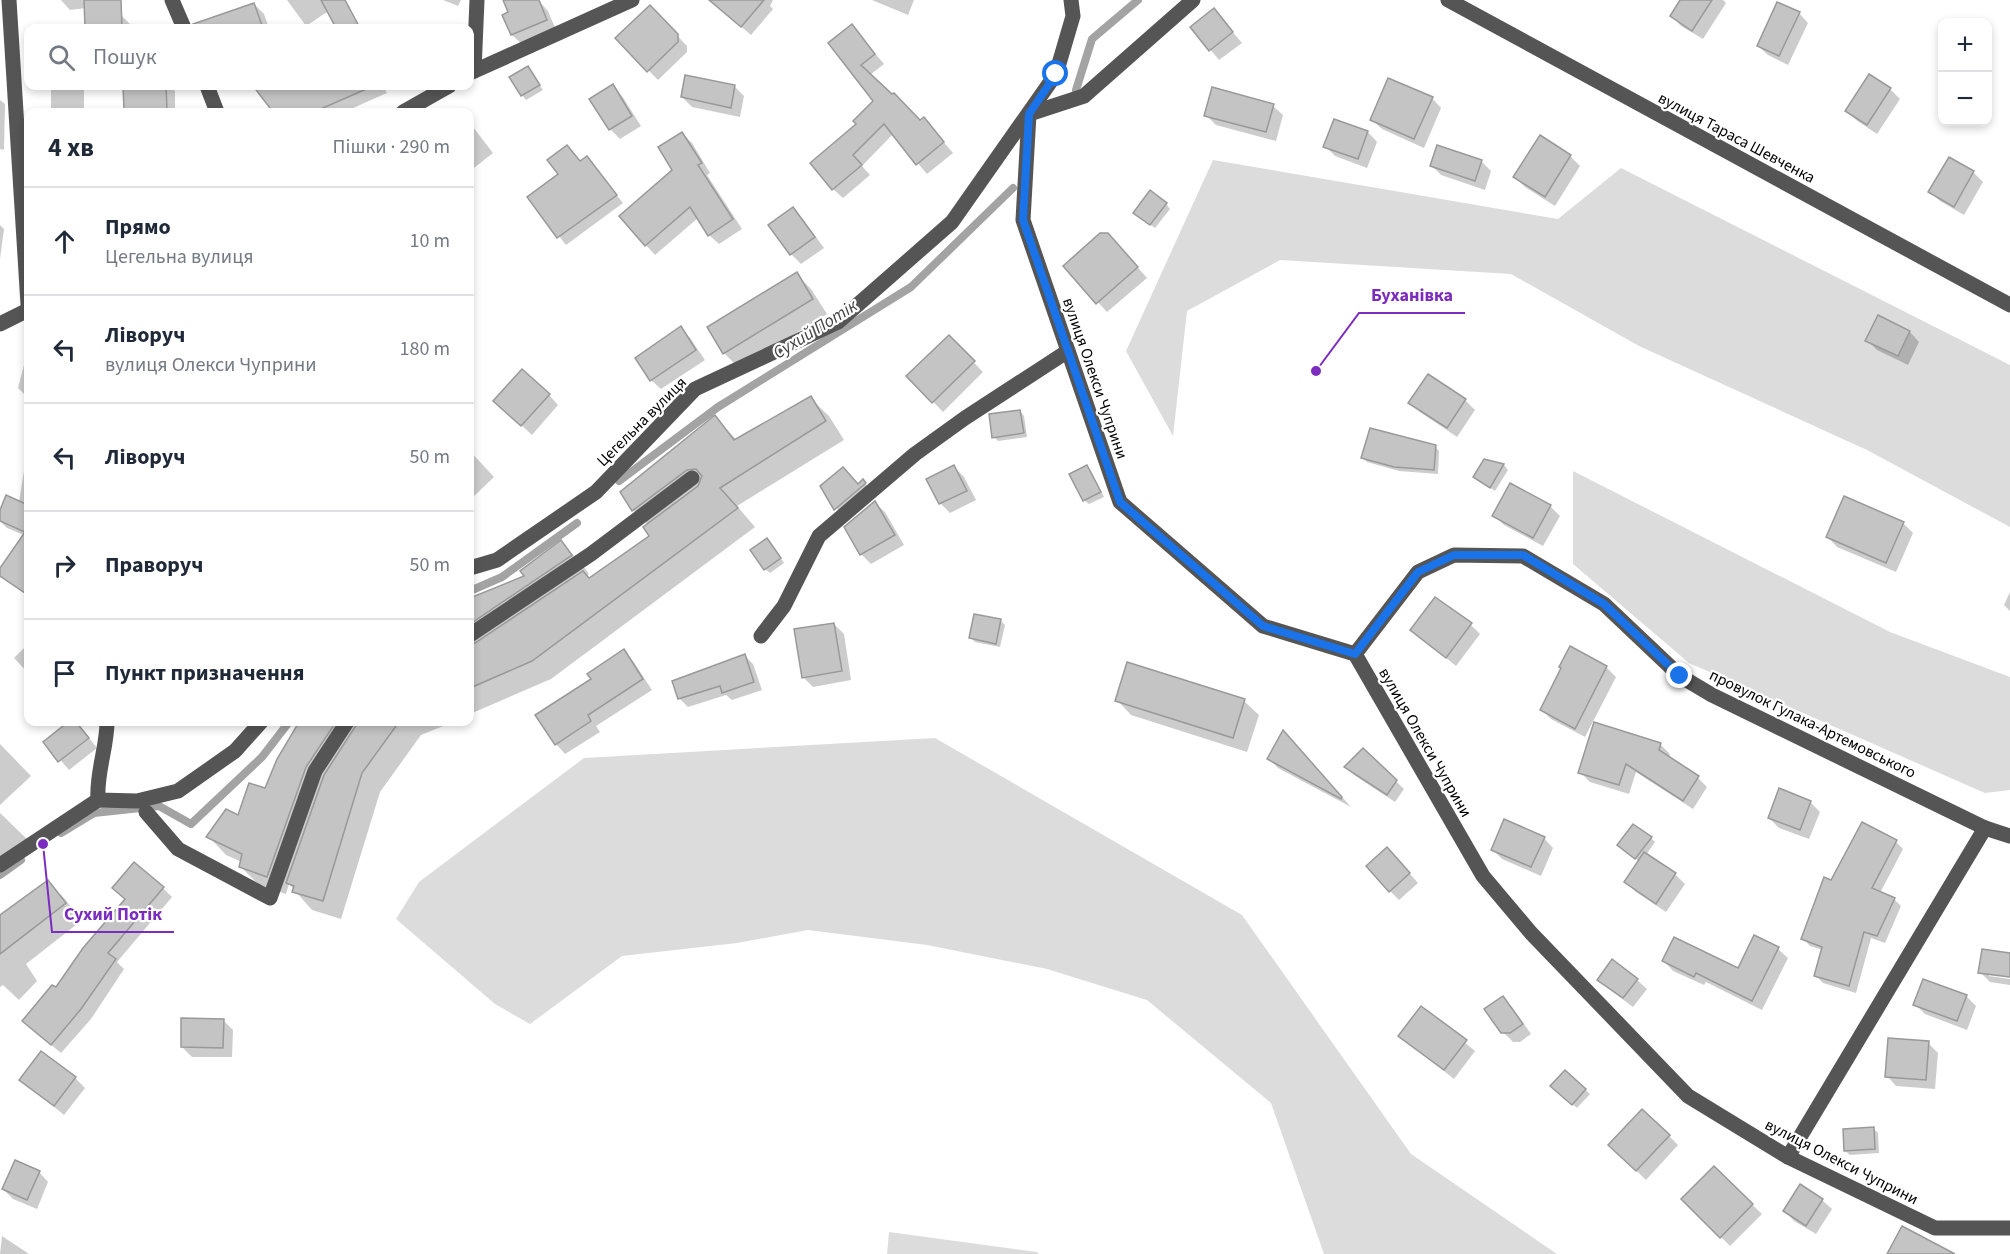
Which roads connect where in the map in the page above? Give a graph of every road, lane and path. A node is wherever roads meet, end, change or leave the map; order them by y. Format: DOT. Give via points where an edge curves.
graph roads {
  1 [pos="9,0"];
  2 [pos="172,0"];
  3 [pos="477,0"];
  4 [pos="632,0"];
  5 [pos="1071,0"];
  6 [pos="1193,0"];
  7 [pos="1448,0"];
  8 [pos="182,24"];
  9 [pos="474,43"];
  10 [pos="474,71"];
  11 [pos="209,90"];
  12 [pos="442,90"];
  13 [pos="216,108"];
  14 [pos="410,108"];
  15 [pos="1029,114"];
  16 [pos="24,240"];
  17 [pos="2010,305"];
  18 [pos="24,312"];
  19 [pos="0,324"];
  20 [pos="1068,351"];
  21 [pos="692,478"];
  22 [pos="474,567"];
  23 [pos="474,632"];
  24 [pos="761,636"];
  25 [pos="1355,654"];
  26 [pos="107,726"];
  27 [pos="257,726"];
  28 [pos="344,726"];
  29 [pos="98,800"];
  30 [pos="146,812"];
  31 [pos="1984,828"];
  32 [pos="2010,836"];
  33 [pos="0,865"];
  34 [pos="1788,1157"];
  35 [pos="2010,1228"];
  1 -- 16 [label="street"];
  2 -- 8 [label="street"];
  3 -- 9 [label="street"];
  4 -- 10 [label="street"];
  5 -- 15 [label="street, Цегельна вулиця" via="1073,16 1056,74"];
  6 -- 15 [label="street" via="1084,96"];
  7 -- 17 [label="street, вулиця Тараса Шевченка"];
  11 -- 13 [label="street"];
  12 -- 14 [label="street"];
  15 -- 20 [label="street, вулиця Олекси Чуприни" via="1023,220"];
  15 -- 22 [label="street, Цегельна вулиця" via="952,222 838,322 695,389 596,492 497,560"];
  18 -- 19 [label="street"];
  20 -- 24 [label="street" via="915,454 819,536 784,606"];
  20 -- 25 [label="street, вулиця Олекси Чуприни" via="1120,502 1263,626"];
  21 -- 23 [label="street" via="591,554"];
  25 -- 31 [label="street, провулок Гулака-Артемовського" via="1418,572 1454,555 1523,555 1604,604 1680,676 1712,695"];
  25 -- 34 [label="street, вулиця Олекси Чуприни" via="1483,876 1531,933 1688,1096"];
  26 -- 29 [label="street"];
  27 -- 29 [label="street" via="234,751 178,791 137,801"];
  28 -- 30 [label="street" via="315,771 270,898 178,849"];
  29 -- 33 [label="street"];
  31 -- 32 [label="street, провулок Гулака-Артемовського"];
  31 -- 34 [label="street"];
  34 -- 35 [label="street, вулиця Олекси Чуприни" via="1935,1228"];
}
